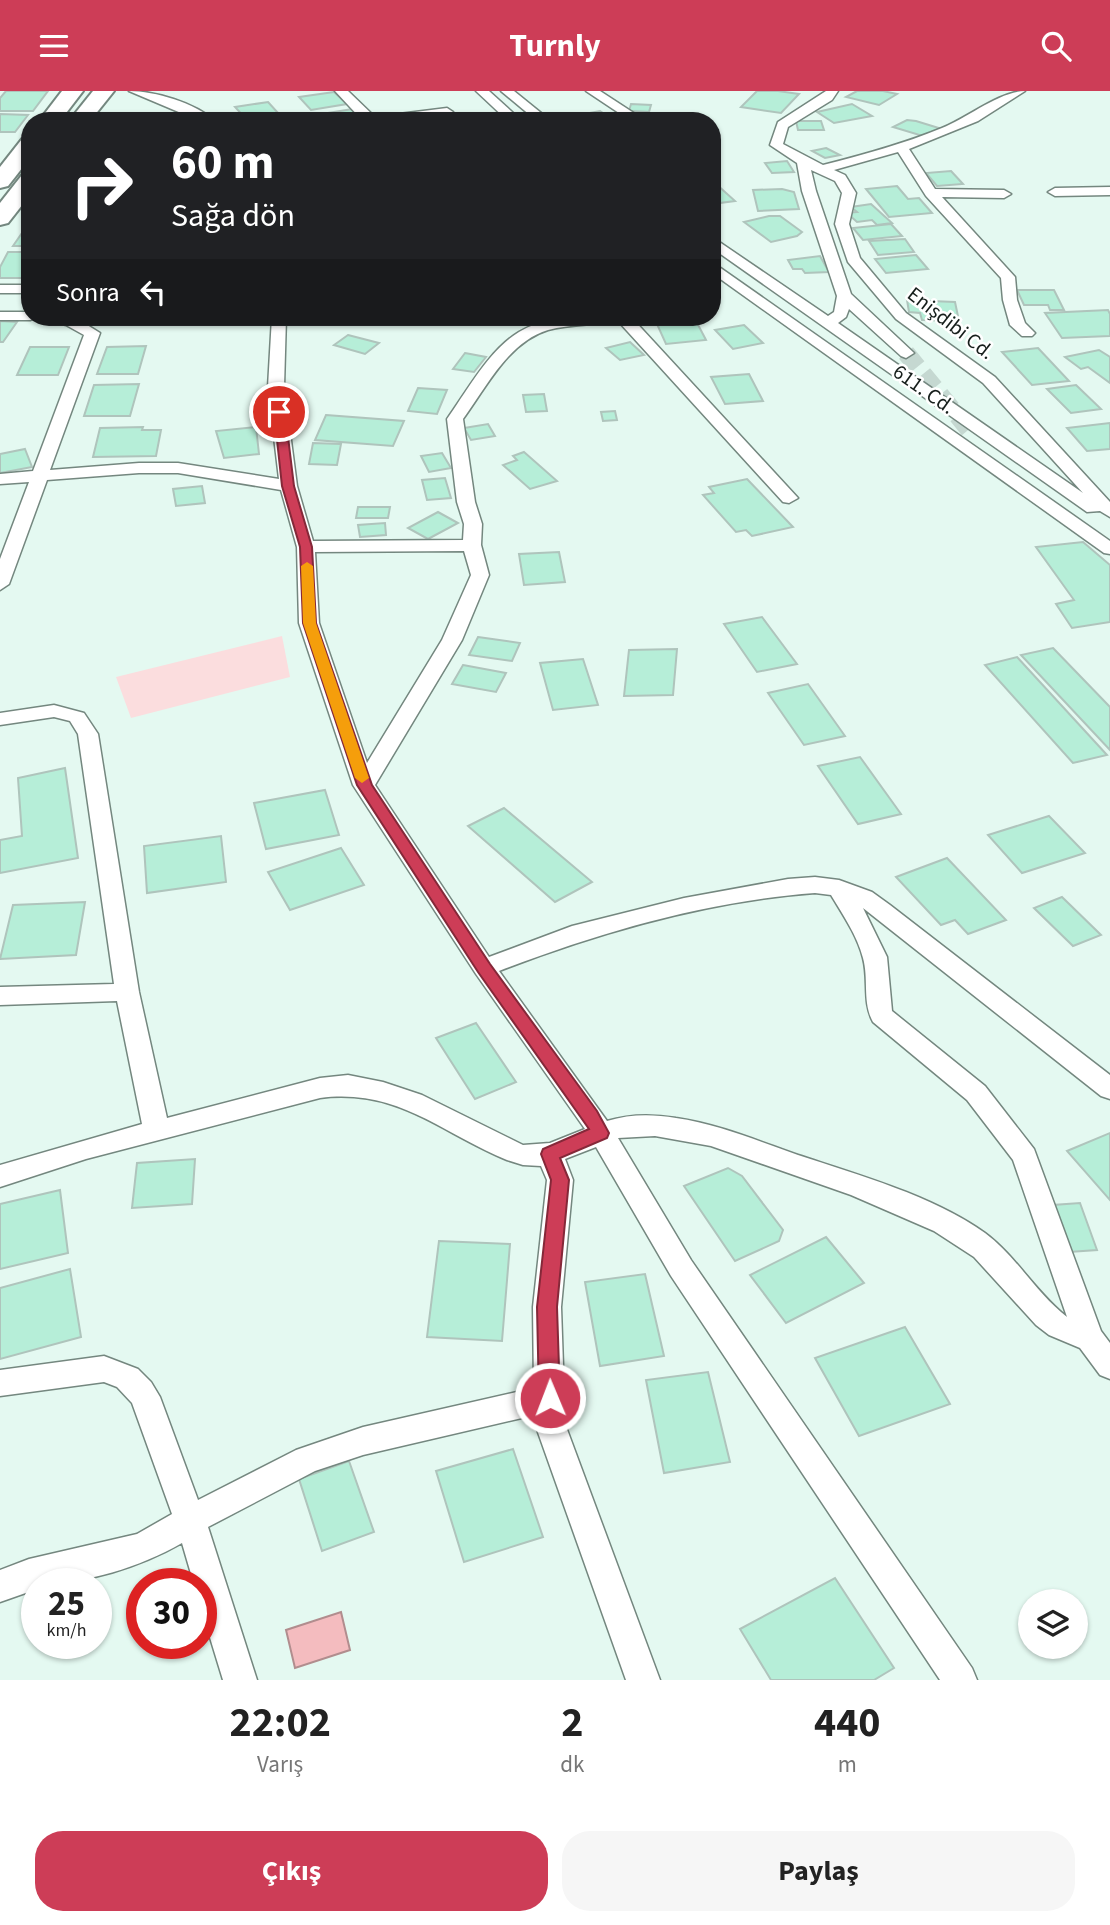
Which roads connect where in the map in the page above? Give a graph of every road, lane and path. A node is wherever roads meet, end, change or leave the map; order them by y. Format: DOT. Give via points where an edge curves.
graph roads {
  1 [pos="72,91"];
  2 [pos="104,91"];
  3 [pos="135,91"];
  4 [pos="341,91"];
  5 [pos="482,91"];
  6 [pos="507,91"];
  7 [pos="592,91"];
  8 [pos="832,91"];
  9 [pos="1019,91"];
  10 [pos="55,112"];
  11 [pos="86,112"];
  12 [pos="193,112"];
  13 [pos="362,112"];
  14 [pos="506,112"];
  15 [pos="534,112"];
  16 [pos="626,112"];
  17 [pos="902,148"];
  18 [pos="21,155"];
  19 [pos="803,161"];
  20 [pos="823,169"];
  21 [pos="0,181"];
  22 [pos="1110,191"];
  23 [pos="1055,192"];
  24 [pos="931,193"];
  25 [pos="21,194"];
  26 [pos="1004,194"];
  27 [pos="0,218"];
  28 [pos="721,247"];
  29 [pos="721,272"];
  30 [pos="0,289"];
  31 [pos="21,289"];
  32 [pos="844,296"];
  33 [pos="0,316"];
  34 [pos="21,316"];
  35 [pos="829,322"];
  36 [pos="80,326"];
  37 [pos="279,326"];
  38 [pos="553,326"];
  39 [pos="631,326"];
  40 [pos="1027,333"];
  41 [pos="906,353"];
  42 [pos="970,431"];
  43 [pos="42,475"];
  44 [pos="0,479"];
  45 [pos="288,486"];
  46 [pos="1027,488"];
  47 [pos="789,498"];
  48 [pos="1110,512"];
  49 [pos="1110,520"];
  50 [pos="472,545"];
  51 [pos="306,547"];
  52 [pos="1110,549"];
  53 [pos="0,584"];
  54 [pos="0,719"];
  55 [pos="364,785"];
  56 [pos="839,888"];
  57 [pos="484,968"];
  58 [pos="127,992"];
  59 [pos="0,996"];
  60 [pos="1110,1089"];
  61 [pos="157,1131"];
  62 [pos="600,1133"];
  63 [pos="550,1154"];
  64 [pos="0,1176"];
  65 [pos="1089,1337"];
  66 [pos="1110,1366"];
  67 [pos="0,1383"];
  68 [pos="550,1398"];
  69 [pos="191,1522"];
  70 [pos="0,1585"];
  71 [pos="240,1680"];
  72 [pos="643,1680"];
  73 [pos="960,1680"];
  1 -- 10 [label="highway"];
  2 -- 11 [label="highway"];
  3 -- 12 [label="street"];
  4 -- 13 [label="street"];
  5 -- 14 [label="street"];
  6 -- 15 [label="street"];
  7 -- 16 [label="street"];
  8 -- 19 [label="street, Enişdibi Cd." via="782,125 776,145"];
  9 -- 17 [label="street" via="992,110"];
  17 -- 20 [label="street"];
  17 -- 24 [label="street"];
  18 -- 21 [label="highway"];
  19 -- 20 [label="street, Enişdibi Cd."];
  19 -- 32 [label="street"];
  20 -- 48 [label="street, Enişdibi Cd." via="840,178 849,194 842,224 853,259 901,316 989,380"];
  22 -- 23 [label="street"];
  24 -- 26 [label="street"];
  24 -- 40 [label="street" via="1008,277 1018,325"];
  25 -- 27 [label="highway"];
  28 -- 35 [label="street, 611. Cd."];
  29 -- 46 [label="street, 611. Cd."];
  30 -- 31 [label="street"];
  32 -- 35 [label="street" via="841,314"];
  32 -- 41 [label="street"];
  33 -- 34 [label="street"];
  35 -- 49 [label="street, 611. Cd."];
  36 -- 43 [label="street" via="92,333"];
  37 -- 45 [label="street" via="276,387"];
  38 -- 50 [label="street" via="525,334 508,349 455,419"];
  39 -- 47 [label="street"];
  42 -- 46 [label="street"];
  43 -- 44 [label="street"];
  43 -- 45 [label="street" via="178,468"];
  43 -- 53 [label="street"];
  45 -- 51 [label="street"];
  46 -- 52 [label="street, 611. Cd."];
  50 -- 51 [label="street"];
  50 -- 55 [label="street" via="480,575 452,640"];
  51 -- 55 [label="street" via="309,623"];
  54 -- 58 [label="street" via="54,711 77,717 88,734"];
  55 -- 57 [label="street"];
  56 -- 57 [label="street" via="788,887 684,907 572,935"];
  56 -- 60 [label="street" via="882,911"];
  56 -- 65 [label="street" via="876,958 882,1016 976,1093 1025,1156"];
  57 -- 62 [label="street"];
  58 -- 59 [label="street"];
  58 -- 61 [label="street"];
  61 -- 63 [label="street" via="320,1088 350,1085 441,1114 524,1155"];
  61 -- 64 [label="street"];
  62 -- 63 [label="street"];
  62 -- 65 [label="street" via="628,1125 692,1129 857,1186 964,1234 1009,1272 1051,1321 1065,1331"];
  62 -- 73 [label="street" via="681,1268"];
  63 -- 68 [label="street" via="560,1180 547,1307"];
  65 -- 66 [label="street"];
  67 -- 69 [label="street" via="104,1369 134,1381 145,1397"];
  68 -- 69 [label="street" via="363,1441 307,1460"];
  68 -- 72 [label="street" via="550,1424"];
  69 -- 70 [label="street" via="143,1548"];
  69 -- 71 [label="street"];
}
